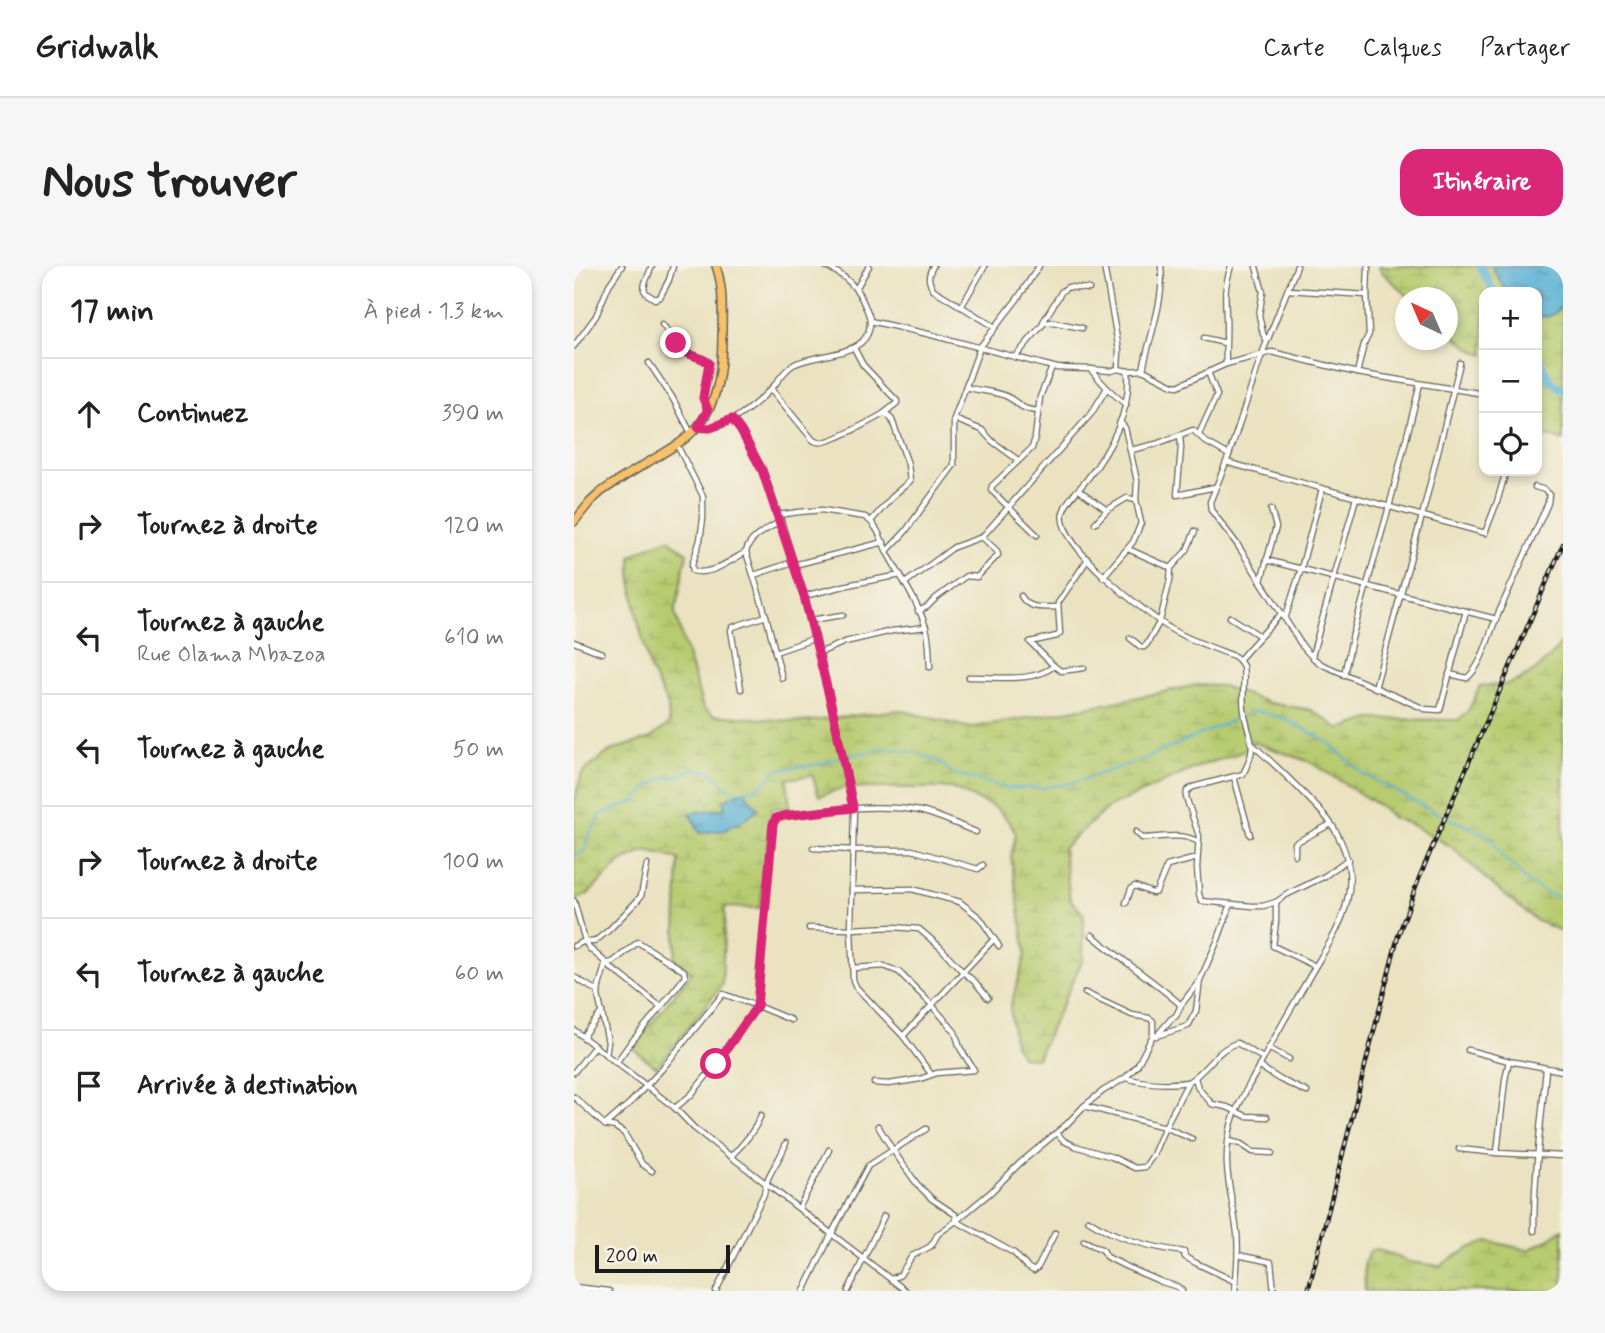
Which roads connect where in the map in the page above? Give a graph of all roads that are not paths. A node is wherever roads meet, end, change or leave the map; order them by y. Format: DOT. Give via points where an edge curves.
graph roads {
  1 [pos="622,266"];
  2 [pos="652,266"];
  3 [pos="673,266"];
  4 [pos="716,266"];
  5 [pos="825,266"];
  6 [pos="869,266"];
  7 [pos="933,266"];
  8 [pos="985,266"];
  9 [pos="1039,266"];
  10 [pos="1161,266"];
  11 [pos="1231,266"];
  12 [pos="1297,266"];
  13 [pos="1368,266"];
  14 [pos="1256,267"];
  15 [pos="1105,268"];
  16 [pos="856,289"];
  17 [pos="1089,289"];
  18 [pos="1288,290"];
  19 [pos="1367,295"];
  20 [pos="961,307"];
  21 [pos="870,321"];
  22 [pos="662,324"];
  23 [pos="1041,326"];
  24 [pos="995,327"];
  25 [pos="1082,328"];
  26 [pos="1204,338"];
  27 [pos="1267,342"];
  28 [pos="1225,343"];
  29 [pos="574,346"];
  30 [pos="980,347"];
  31 [pos="854,348"];
  32 [pos="1262,354"];
  33 [pos="1015,357"];
  34 [pos="649,363"];
  35 [pos="1460,363"];
  36 [pos="1226,364"];
  37 [pos="1052,367"];
  38 [pos="1090,369"];
  39 [pos="1118,369"];
  40 [pos="1128,370"];
  41 [pos="1143,370"];
  42 [pos="1208,372"];
  43 [pos="1357,373"];
  44 [pos="1420,384"];
  45 [pos="966,387"];
  46 [pos="1107,388"];
  47 [pos="771,389"];
  48 [pos="1454,389"];
  49 [pos="1479,393"];
  50 [pos="1126,405"];
  51 [pos="708,410"];
  52 [pos="1038,411"];
  53 [pos="883,414"];
  54 [pos="732,419"];
  55 [pos="954,419"];
  56 [pos="1120,422"];
  57 [pos="695,430"];
  58 [pos="1199,434"];
  59 [pos="1180,435"];
  60 [pos="677,445"];
  61 [pos="1130,450"];
  62 [pos="1228,455"];
  63 [pos="1018,460"];
  64 [pos="1226,462"];
  65 [pos="1505,476"];
  66 [pos="1216,487"];
  67 [pos="1535,487"];
  68 [pos="1322,489"];
  69 [pos="1079,490"];
  70 [pos="1356,498"];
  71 [pos="1136,500"];
  72 [pos="1008,507"];
  73 [pos="1388,507"];
  74 [pos="1272,509"];
  75 [pos="1107,510"];
  76 [pos="1422,516"];
  77 [pos="779,518"];
  78 [pos="871,521"];
  79 [pos="574,522"];
  80 [pos="1095,523"];
  81 [pos="1195,531"];
  82 [pos="1037,536"];
  83 [pos="982,537"];
  84 [pos="884,542"];
  85 [pos="1128,548"];
  86 [pos="887,551"];
  87 [pos="746,552"];
  88 [pos="1088,559"];
  89 [pos="1266,560"];
  90 [pos="793,564"];
  91 [pos="1171,568"];
  92 [pos="1301,569"];
  93 [pos="753,575"];
  94 [pos="901,575"];
  95 [pos="1103,577"];
  96 [pos="1333,577"];
  97 [pos="1261,582"];
  98 [pos="905,583"];
  99 [pos="1367,585"];
  100 [pos="1401,594"];
  101 [pos="804,596"];
  102 [pos="1021,596"];
  103 [pos="1057,607"];
  104 [pos="918,611"];
  105 [pos="1466,611"];
  106 [pos="1281,614"];
  107 [pos="843,615"];
  108 [pos="766,616"];
  109 [pos="1230,617"];
  110 [pos="811,620"];
  111 [pos="1285,620"];
  112 [pos="1496,620"];
  113 [pos="1160,621"];
  114 [pos="926,627"];
  115 [pos="1260,636"];
  116 [pos="816,638"];
  117 [pos="1130,638"];
  118 [pos="574,642"];
  119 [pos="775,652"];
  120 [pos="601,653"];
  121 [pos="819,653"];
  122 [pos="1312,657"];
  123 [pos="1239,660"];
  124 [pos="1054,666"];
  125 [pos="930,667"];
  126 [pos="1084,668"];
  127 [pos="1344,674"];
  128 [pos="1449,674"];
  129 [pos="969,677"];
  130 [pos="782,678"];
  131 [pos="1375,688"];
  132 [pos="741,689"];
  133 [pos="1254,745"];
  134 [pos="1234,777"];
  135 [pos="853,808"];
  136 [pos="1331,824"];
  137 [pos="976,832"];
  138 [pos="1136,832"];
  139 [pos="1250,835"];
  140 [pos="1199,843"];
  141 [pos="813,848"];
  142 [pos="853,850"];
  143 [pos="1295,855"];
  144 [pos="1197,859"];
  145 [pos="1348,859"];
  146 [pos="983,864"];
  147 [pos="646,865"];
  148 [pos="852,890"];
  149 [pos="574,902"];
  150 [pos="1276,902"];
  151 [pos="1126,903"];
  152 [pos="1231,904"];
  153 [pos="809,928"];
  154 [pos="850,929"];
  155 [pos="1092,935"];
  156 [pos="994,939"];
  157 [pos="585,941"];
  158 [pos="574,946"];
  159 [pos="999,946"];
  160 [pos="605,964"];
  161 [pos="1315,966"];
  162 [pos="853,968"];
  163 [pos="963,972"];
  164 [pos="574,977"];
  165 [pos="1200,980"];
  166 [pos="598,991"];
  167 [pos="1085,993"];
  168 [pos="988,998"];
  169 [pos="932,1005"];
  170 [pos="1181,1005"];
  171 [pos="757,1006"];
  172 [pos="661,1007"];
  173 [pos="602,1012"];
  174 [pos="791,1020"];
  175 [pos="574,1030"];
  176 [pos="903,1036"];
  177 [pos="1155,1036"];
  178 [pos="584,1039"];
  179 [pos="594,1047"];
  180 [pos="1268,1048"];
  181 [pos="1468,1050"];
  182 [pos="606,1055"];
  183 [pos="1263,1058"];
  184 [pos="1289,1059"];
  185 [pos="1509,1061"];
  186 [pos="616,1063"];
  187 [pos="1259,1066"];
  188 [pos="1546,1069"];
  189 [pos="1563,1071"];
  190 [pos="574,1072"];
  191 [pos="931,1074"];
  192 [pos="1125,1078"];
  193 [pos="1195,1078"];
  194 [pos="1188,1082"];
  195 [pos="874,1083"];
  196 [pos="647,1086"];
  197 [pos="1307,1092"];
  198 [pos="574,1097"];
  199 [pos="1084,1106"];
  200 [pos="675,1108"];
  201 [pos="1236,1112"];
  202 [pos="761,1115"];
  203 [pos="1267,1117"];
  204 [pos="605,1125"];
  205 [pos="878,1126"];
  206 [pos="1165,1127"];
  207 [pos="926,1129"];
  208 [pos="1057,1133"];
  209 [pos="1192,1139"];
  210 [pos="1229,1141"];
  211 [pos="786,1143"];
  212 [pos="892,1149"];
  213 [pos="1459,1149"];
  214 [pos="830,1150"];
  215 [pos="1272,1153"];
  216 [pos="1497,1153"];
  217 [pos="1537,1155"];
  218 [pos="731,1156"];
  219 [pos="1563,1156"];
  220 [pos="652,1171"];
  221 [pos="765,1182"];
  222 [pos="799,1208"];
  223 [pos="884,1216"];
  224 [pos="1088,1220"];
  225 [pos="957,1221"];
  226 [pos="1534,1231"];
  227 [pos="832,1233"];
  228 [pos="1055,1233"];
  229 [pos="1084,1241"];
  230 [pos="1238,1255"];
  231 [pos="864,1258"];
  232 [pos="891,1279"];
  233 [pos="1236,1282"];
  234 [pos="574,1287"];
  235 [pos="609,1291"];
  236 [pos="716,1291"];
  237 [pos="804,1291"];
  238 [pos="848,1291"];
  239 [pos="906,1291"];
  240 [pos="1182,1291"];
  241 [pos="1234,1291"];
  242 [pos="1275,1291"];
  1 -- 29 [label="street"];
  2 -- 3 [label="street" via="644,290 655,299 660,298"];
  4 -- 51 [label="main road" via="722,293 722,360"];
  5 -- 16 [label="street"];
  6 -- 16 [label="street"];
  7 -- 20 [label="street" via="931,286"];
  8 -- 20 [label="street"];
  9 -- 24 [label="street"];
  10 -- 41 [label="street" via="1161,298"];
  11 -- 28 [label="street" via="1224,296"];
  12 -- 18 [label="street"];
  13 -- 19 [label="street"];
  14 -- 27 [label="street" via="1263,292 1259,315"];
  15 -- 39 [label="street"];
  16 -- 21 [label="street"];
  17 -- 23 [label="street" via="1068,286"];
  18 -- 19 [label="street"];
  18 -- 27 [label="street"];
  19 -- 43 [label="street" via="1369,334"];
  20 -- 24 [label="street"];
  21 -- 30 [label="street"];
  21 -- 31 [label="street" via="864,339"];
  22 -- 51 [label="street" via="684,352 709,363 703,398"];
  23 -- 25 [label="street" via="1048,322"];
  23 -- 33 [label="street"];
  24 -- 30 [label="street"];
  26 -- 28 [label="street"];
  27 -- 32 [label="street"];
  28 -- 36 [label="street"];
  30 -- 33 [label="street"];
  30 -- 45 [label="street"];
  31 -- 47 [label="street" via="790,366"];
  31 -- 53 [label="street" via="863,365 897,401"];
  32 -- 36 [label="street"];
  32 -- 43 [label="street" via="1272,352"];
  32 -- 62 [label="street"];
  33 -- 37 [label="street"];
  34 -- 57 [label="street"];
  35 -- 48 [label="street"];
  36 -- 42 [label="street"];
  37 -- 38 [label="street"];
  37 -- 52 [label="street"];
  38 -- 39 [label="street"];
  38 -- 46 [label="street"];
  39 -- 40 [label="street"];
  40 -- 41 [label="street"];
  40 -- 50 [label="street"];
  41 -- 42 [label="street" via="1178,386"];
  42 -- 58 [label="street" via="1217,396"];
  43 -- 44 [label="street"];
  44 -- 48 [label="street"];
  44 -- 73 [label="street"];
  45 -- 52 [label="street" via="1006,396 1025,410"];
  45 -- 55 [label="street"];
  46 -- 50 [label="street"];
  46 -- 72 [label="street" via="1091,414"];
  47 -- 53 [label="street" via="817,442"];
  47 -- 54 [label="street"];
  48 -- 49 [label="street"];
  48 -- 76 [label="street"];
  50 -- 56 [label="street"];
  51 -- 57 [label="main road"];
  52 -- 63 [label="street" via="1032,448"];
  53 -- 78 [label="street" via="892,420 910,481"];
  54 -- 57 [label="street"];
  54 -- 77 [label="street" via="757,460"];
  55 -- 63 [label="street" via="982,430"];
  55 -- 86 [label="street" via="954,465"];
  56 -- 61 [label="street"];
  56 -- 69 [label="street"];
  57 -- 60 [label="main road"];
  58 -- 59 [label="street" via="1193,430"];
  58 -- 62 [label="street"];
  59 -- 61 [label="street"];
  59 -- 66 [label="street" via="1177,495"];
  60 -- 79 [label="main road" via="601,492"];
  60 -- 87 [label="street" via="703,496 692,569 701,573 713,570"];
  61 -- 71 [label="street" via="1138,481"];
  62 -- 64 [label="street"];
  63 -- 72 [label="street" via="992,485 991,490"];
  64 -- 66 [label="street"];
  64 -- 68 [label="street"];
  65 -- 76 [label="street" via="1485,533"];
  66 -- 97 [label="street" via="1211,510"];
  67 -- 112 [label="street" via="1549,494 1548,503"];
  68 -- 70 [label="street"];
  68 -- 92 [label="street"];
  69 -- 75 [label="street"];
  69 -- 88 [label="street" via="1062,519"];
  70 -- 73 [label="street"];
  70 -- 96 [label="street"];
  71 -- 75 [label="street" via="1127,498"];
  71 -- 85 [label="street" via="1141,523"];
  72 -- 82 [label="street"];
  72 -- 83 [label="street"];
  73 -- 76 [label="street"];
  73 -- 99 [label="street"];
  74 -- 89 [label="street" via="1276,527"];
  75 -- 80 [label="street"];
  76 -- 100 [label="street"];
  77 -- 78 [label="street" via="822,510"];
  77 -- 87 [label="street" via="748,544"];
  77 -- 90 [label="street"];
  78 -- 84 [label="street"];
  81 -- 91 [label="street" via="1187,550"];
  83 -- 98 [label="street" via="954,547"];
  83 -- 104 [label="street" via="998,555 977,577 966,576"];
  84 -- 86 [label="street"];
  84 -- 90 [label="street"];
  85 -- 91 [label="street"];
  85 -- 95 [label="street"];
  86 -- 94 [label="street"];
  87 -- 93 [label="street"];
  88 -- 95 [label="street"];
  88 -- 103 [label="street"];
  89 -- 92 [label="street"];
  89 -- 97 [label="street"];
  90 -- 93 [label="street"];
  90 -- 101 [label="street"];
  91 -- 113 [label="street"];
  92 -- 96 [label="street"];
  92 -- 111 [label="street"];
  93 -- 108 [label="street"];
  94 -- 98 [label="street"];
  94 -- 101 [label="street"];
  95 -- 113 [label="street"];
  96 -- 99 [label="street"];
  96 -- 122 [label="street"];
  97 -- 106 [label="street"];
  98 -- 104 [label="street"];
  99 -- 100 [label="street"];
  99 -- 127 [label="street"];
  100 -- 105 [label="street"];
  100 -- 131 [label="street"];
  101 -- 110 [label="street"];
  102 -- 103 [label="street" via="1032,607"];
  103 -- 124 [label="street" via="1060,633 1030,642"];
  104 -- 114 [label="street"];
  105 -- 112 [label="street"];
  105 -- 128 [label="street"];
  106 -- 111 [label="street"];
  106 -- 115 [label="street"];
  107 -- 110 [label="street"];
  108 -- 119 [label="street"];
  108 -- 132 [label="street" via="730,630"];
  109 -- 115 [label="street"];
  110 -- 116 [label="street"];
  111 -- 122 [label="street"];
  112 -- 128 [label="street" via="1472,674 1464,678"];
  113 -- 117 [label="street" via="1144,647"];
  113 -- 123 [label="street"];
  114 -- 121 [label="street" via="845,642"];
  114 -- 125 [label="street"];
  115 -- 123 [label="street"];
  116 -- 119 [label="street"];
  116 -- 121 [label="street"];
  118 -- 120 [label="street"];
  119 -- 130 [label="street"];
  121 -- 135 [label="street"];
  122 -- 127 [label="street"];
  123 -- 133 [label="street" via="1244,673 1244,711"];
  124 -- 126 [label="street" via="1061,671"];
  124 -- 129 [label="street" via="1030,676"];
  127 -- 131 [label="street"];
  128 -- 131 [label="street" via="1437,711"];
  133 -- 134 [label="street" via="1250,763 1243,774"];
  133 -- 136 [label="street"];
  134 -- 139 [label="street"];
  134 -- 140 [label="street" via="1187,791"];
  135 -- 137 [label="street" via="921,811"];
  135 -- 142 [label="street"];
  135 -- 171 [label="street" via="784,816 773,824"];
  136 -- 143 [label="street" via="1295,843"];
  136 -- 145 [label="street"];
  138 -- 140 [label="street" via="1142,838 1185,838"];
  140 -- 144 [label="street"];
  141 -- 142 [label="street"];
  142 -- 146 [label="street" via="912,850 978,869"];
  142 -- 148 [label="street"];
  144 -- 151 [label="street" via="1167,866 1156,892 1135,886"];
  144 -- 152 [label="street" via="1202,901"];
  145 -- 150 [label="street"];
  145 -- 161 [label="street" via="1348,899"];
  147 -- 157 [label="street" via="638,901 594,942"];
  148 -- 154 [label="street"];
  148 -- 156 [label="street" via="912,889 960,902 977,914"];
  149 -- 157 [label="street"];
  150 -- 152 [label="street"];
  150 -- 161 [label="street" via="1273,946"];
  152 -- 165 [label="street"];
  153 -- 154 [label="street"];
  154 -- 162 [label="street"];
  154 -- 163 [label="street" via="919,929"];
  155 -- 170 [label="street"];
  156 -- 159 [label="street"];
  156 -- 163 [label="street"];
  157 -- 158 [label="street"];
  157 -- 160 [label="street"];
  160 -- 166 [label="street"];
  160 -- 172 [label="street"];
  160 -- 172 [label="street" via="638,942 684,971 685,977"];
  161 -- 180 [label="street"];
  162 -- 169 [label="street" via="891,968"];
  162 -- 176 [label="street" via="856,987"];
  163 -- 168 [label="street"];
  163 -- 169 [label="street"];
  164 -- 166 [label="street"];
  165 -- 170 [label="street"];
  165 -- 177 [label="street" via="1196,1011 1188,1026"];
  166 -- 173 [label="street"];
  167 -- 177 [label="street" via="1149,1018"];
  169 -- 176 [label="street"];
  169 -- 191 [label="street" via="956,1032 974,1070"];
  170 -- 177 [label="street"];
  171 -- 174 [label="street"];
  171 -- 196 [label="street" via="723,993"];
  171 -- 200 [label="street" via="716,1064"];
  172 -- 186 [label="street"];
  173 -- 178 [label="street"];
  173 -- 182 [label="street"];
  175 -- 178 [label="street"];
  176 -- 191 [label="street"];
  177 -- 192 [label="street"];
  178 -- 179 [label="street"];
  179 -- 182 [label="street"];
  179 -- 190 [label="street"];
  180 -- 183 [label="street"];
  180 -- 184 [label="street"];
  181 -- 185 [label="street"];
  182 -- 186 [label="street"];
  183 -- 187 [label="street"];
  183 -- 193 [label="street" via="1237,1042"];
  185 -- 188 [label="street"];
  185 -- 216 [label="street"];
  186 -- 196 [label="street"];
  187 -- 197 [label="street"];
  187 -- 201 [label="street"];
  188 -- 189 [label="street"];
  188 -- 217 [label="street"];
  191 -- 195 [label="street" via="903,1082"];
  192 -- 194 [label="street" via="1160,1084"];
  192 -- 199 [label="street"];
  193 -- 194 [label="street"];
  193 -- 201 [label="street" via="1212,1104"];
  194 -- 206 [label="street"];
  196 -- 200 [label="street"];
  196 -- 204 [label="street"];
  198 -- 204 [label="street"];
  199 -- 206 [label="street"];
  199 -- 208 [label="street"];
  200 -- 218 [label="street"];
  201 -- 203 [label="street"];
  201 -- 210 [label="street"];
  202 -- 218 [label="street"];
  204 -- 220 [label="street" via="624,1133 642,1164"];
  205 -- 212 [label="street"];
  206 -- 208 [label="street" via="1145,1167 1135,1168 1064,1141"];
  206 -- 209 [label="street"];
  207 -- 212 [label="street"];
  208 -- 225 [label="street"];
  210 -- 215 [label="street" via="1253,1152"];
  210 -- 230 [label="street" via="1226,1169"];
  211 -- 221 [label="street"];
  212 -- 225 [label="street" via="917,1184 956,1215"];
  212 -- 227 [label="street" via="868,1166"];
  213 -- 216 [label="street"];
  214 -- 222 [label="street"];
  216 -- 217 [label="street"];
  217 -- 219 [label="street"];
  217 -- 226 [label="street"];
  218 -- 221 [label="street"];
  221 -- 222 [label="street"];
  221 -- 236 [label="street" via="764,1194"];
  222 -- 227 [label="street"];
  223 -- 231 [label="street"];
  224 -- 233 [label="street" via="1139,1244 1184,1252 1185,1257"];
  225 -- 228 [label="street" via="1014,1253 1034,1271"];
  225 -- 232 [label="street"];
  227 -- 231 [label="street"];
  227 -- 237 [label="street"];
  229 -- 240 [label="street" via="1127,1268"];
  230 -- 233 [label="street"];
  230 -- 242 [label="street" via="1271,1262"];
  231 -- 232 [label="street"];
  231 -- 238 [label="street"];
  232 -- 239 [label="street"];
  233 -- 241 [label="street"];
  234 -- 235 [label="street"];
}
